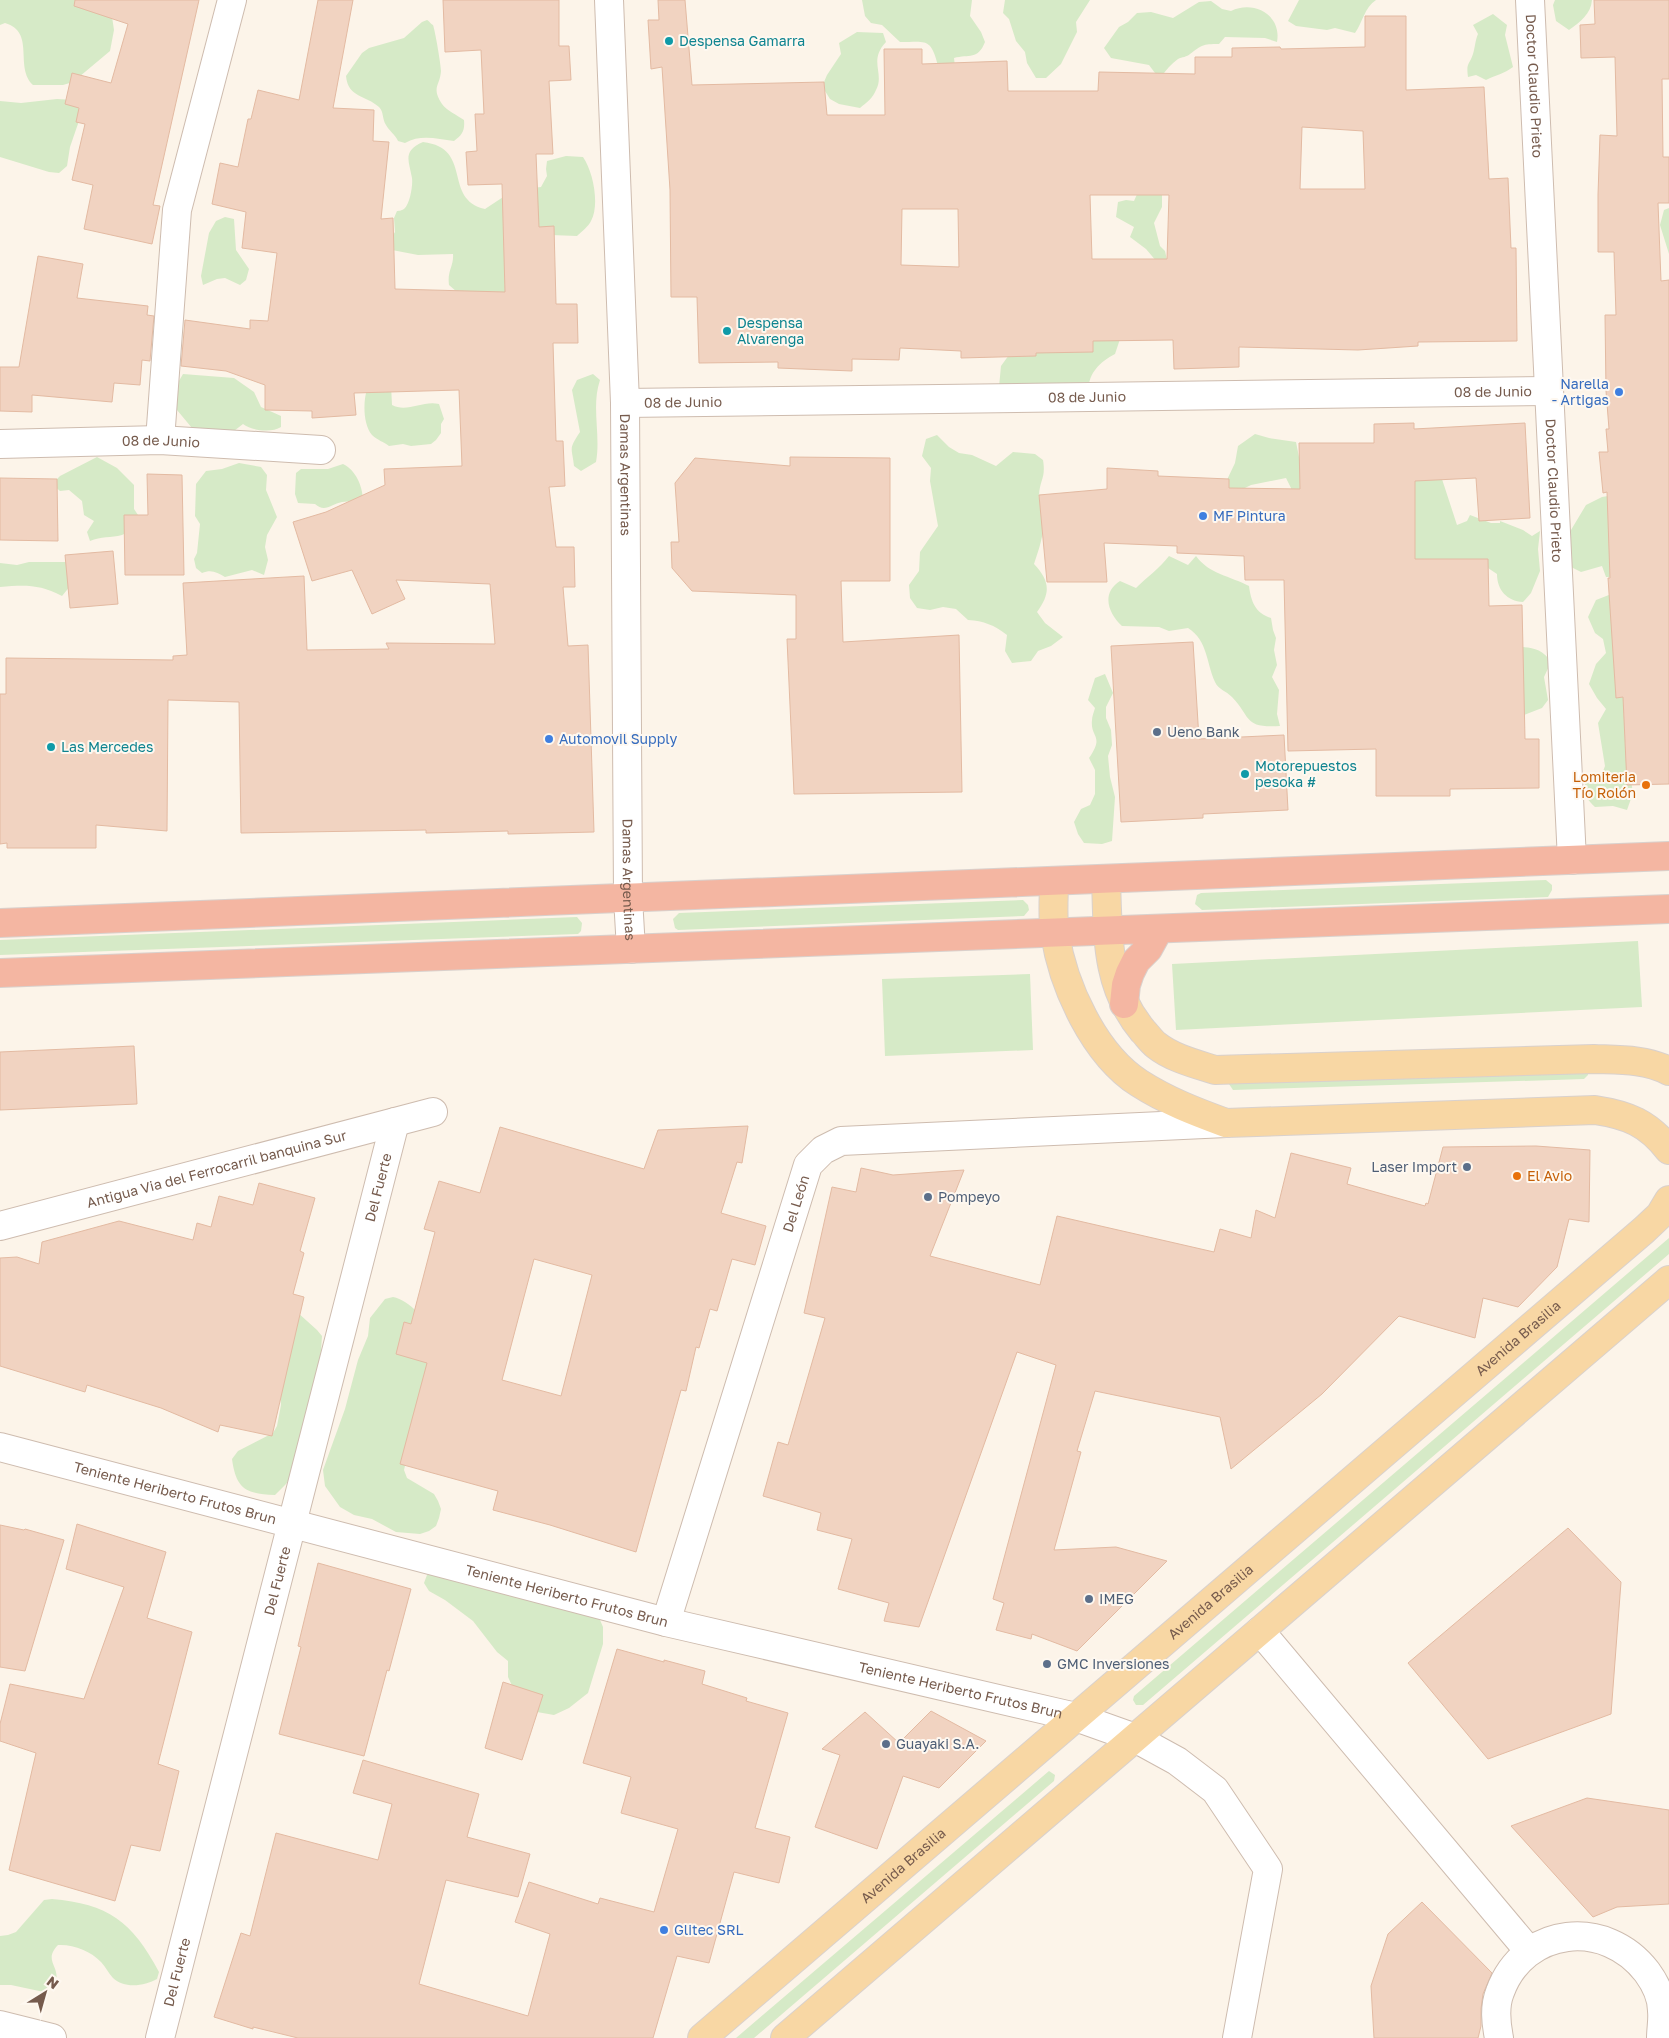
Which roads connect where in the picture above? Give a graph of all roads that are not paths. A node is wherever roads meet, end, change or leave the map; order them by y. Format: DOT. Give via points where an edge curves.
graph roads {
  1 [pos="232,0"];
  2 [pos="609,0"];
  3 [pos="1530,0"];
  4 [pos="1549,390"];
  5 [pos="625,402"];
  6 [pos="160,440"];
  7 [pos="0,444"];
  8 [pos="321,450"];
  9 [pos="1669,856"];
  10 [pos="1572,860"];
  11 [pos="1106,879"];
  12 [pos="1054,881"];
  13 [pos="628,898"];
  14 [pos="1669,909"];
  15 [pos="0,923"];
  16 [pos="1158,929"];
  17 [pos="1108,931"];
  18 [pos="1055,933"];
  19 [pos="631,949"];
  20 [pos="0,973"];
  21 [pos="1124,1004"];
  22 [pos="1669,1071"];
  23 [pos="433,1112"];
  24 [pos="395,1122"];
  25 [pos="1226,1123"];
  26 [pos="1669,1150"];
  27 [pos="1669,1200"];
  28 [pos="0,1226"];
  29 [pos="1669,1280"];
  30 [pos="0,1447"];
  31 [pos="292,1523"];
  32 [pos="666,1622"];
  33 [pos="1260,1631"];
  34 [pos="1076,1717"];
  35 [pos="1135,1738"];
  36 [pos="1530,1951"];
  37 [pos="0,2025"];
  38 [pos="52,2038"];
  39 [pos="160,2038"];
  40 [pos="702,2038"];
  41 [pos="785,2038"];
  42 [pos="1237,2038"];
  43 [pos="1499,2038"];
  44 [pos="1661,2038"];
  1 -- 6 [label="street" via="177,210"];
  2 -- 5 [label="street, Damas Argentinas"];
  3 -- 4 [label="street, Doctor Claudio Prieto"];
  4 -- 5 [label="street, 08 de Junio"];
  4 -- 10 [label="street, Doctor Claudio Prieto"];
  5 -- 13 [label="street, Damas Argentinas"];
  6 -- 7 [label="street, 08 de Junio"];
  6 -- 8 [label="street, 08 de Junio"];
  9 -- 10 [label="highway"];
  10 -- 11 [label="highway"];
  11 -- 12 [label="highway"];
  11 -- 17 [label="main road"];
  12 -- 13 [label="highway"];
  12 -- 18 [label="main road"];
  13 -- 15 [label="highway"];
  13 -- 19 [label="street, Damas Argentinas"];
  14 -- 16 [label="highway"];
  16 -- 17 [label="highway"];
  16 -- 21 [label="highway" via="1130,973"];
  17 -- 18 [label="highway"];
  17 -- 21 [label="main road" via="1109,957"];
  18 -- 19 [label="highway"];
  18 -- 25 [label="main road" via="1067,980 1083,1015 1119,1067 1164,1098"];
  19 -- 20 [label="highway"];
  21 -- 22 [label="main road" via="1156,1045 1178,1057 1216,1070 1594,1059 1638,1061"];
  23 -- 24 [label="street, Antigua Via del Ferrocarril banquina Sur"];
  24 -- 28 [label="street, Antigua Via del Ferrocarril banquina Sur"];
  24 -- 31 [label="street, Del Fuerte"];
  25 -- 26 [label="main road" via="1595,1110 1630,1118 1651,1130"];
  25 -- 32 [label="street, Del León" via="841,1141 823,1150 808,1165"];
  27 -- 34 [label="main road, Avenida Brasilia" via="1660,1215 1644,1230"];
  29 -- 33 [label="main road"];
  30 -- 31 [label="street, Teniente Heriberto Frutos Brun"];
  31 -- 32 [label="street, Teniente Heriberto Frutos Brun"];
  31 -- 39 [label="street, Del Fuerte"];
  32 -- 34 [label="street, Teniente Heriberto Frutos Brun"];
  33 -- 35 [label="main road"];
  33 -- 36 [label="street"];
  34 -- 35 [label="street, Teniente Heriberto Frutos Brun"];
  34 -- 40 [label="main road, Avenida Brasilia"];
  35 -- 41 [label="main road"];
  35 -- 42 [label="street, Teniente Heriberto Frutos Brun" via="1177,1761 1215,1790 1268,1869"];
  36 -- 43 [label="street" via="1511,1970 1499,1993 1496,2019"];
  36 -- 44 [label="street" via="1556,1939 1584,1936 1612,1943 1637,1959 1654,1982 1662,2010"];
  37 -- 38 [label="street"];
}
